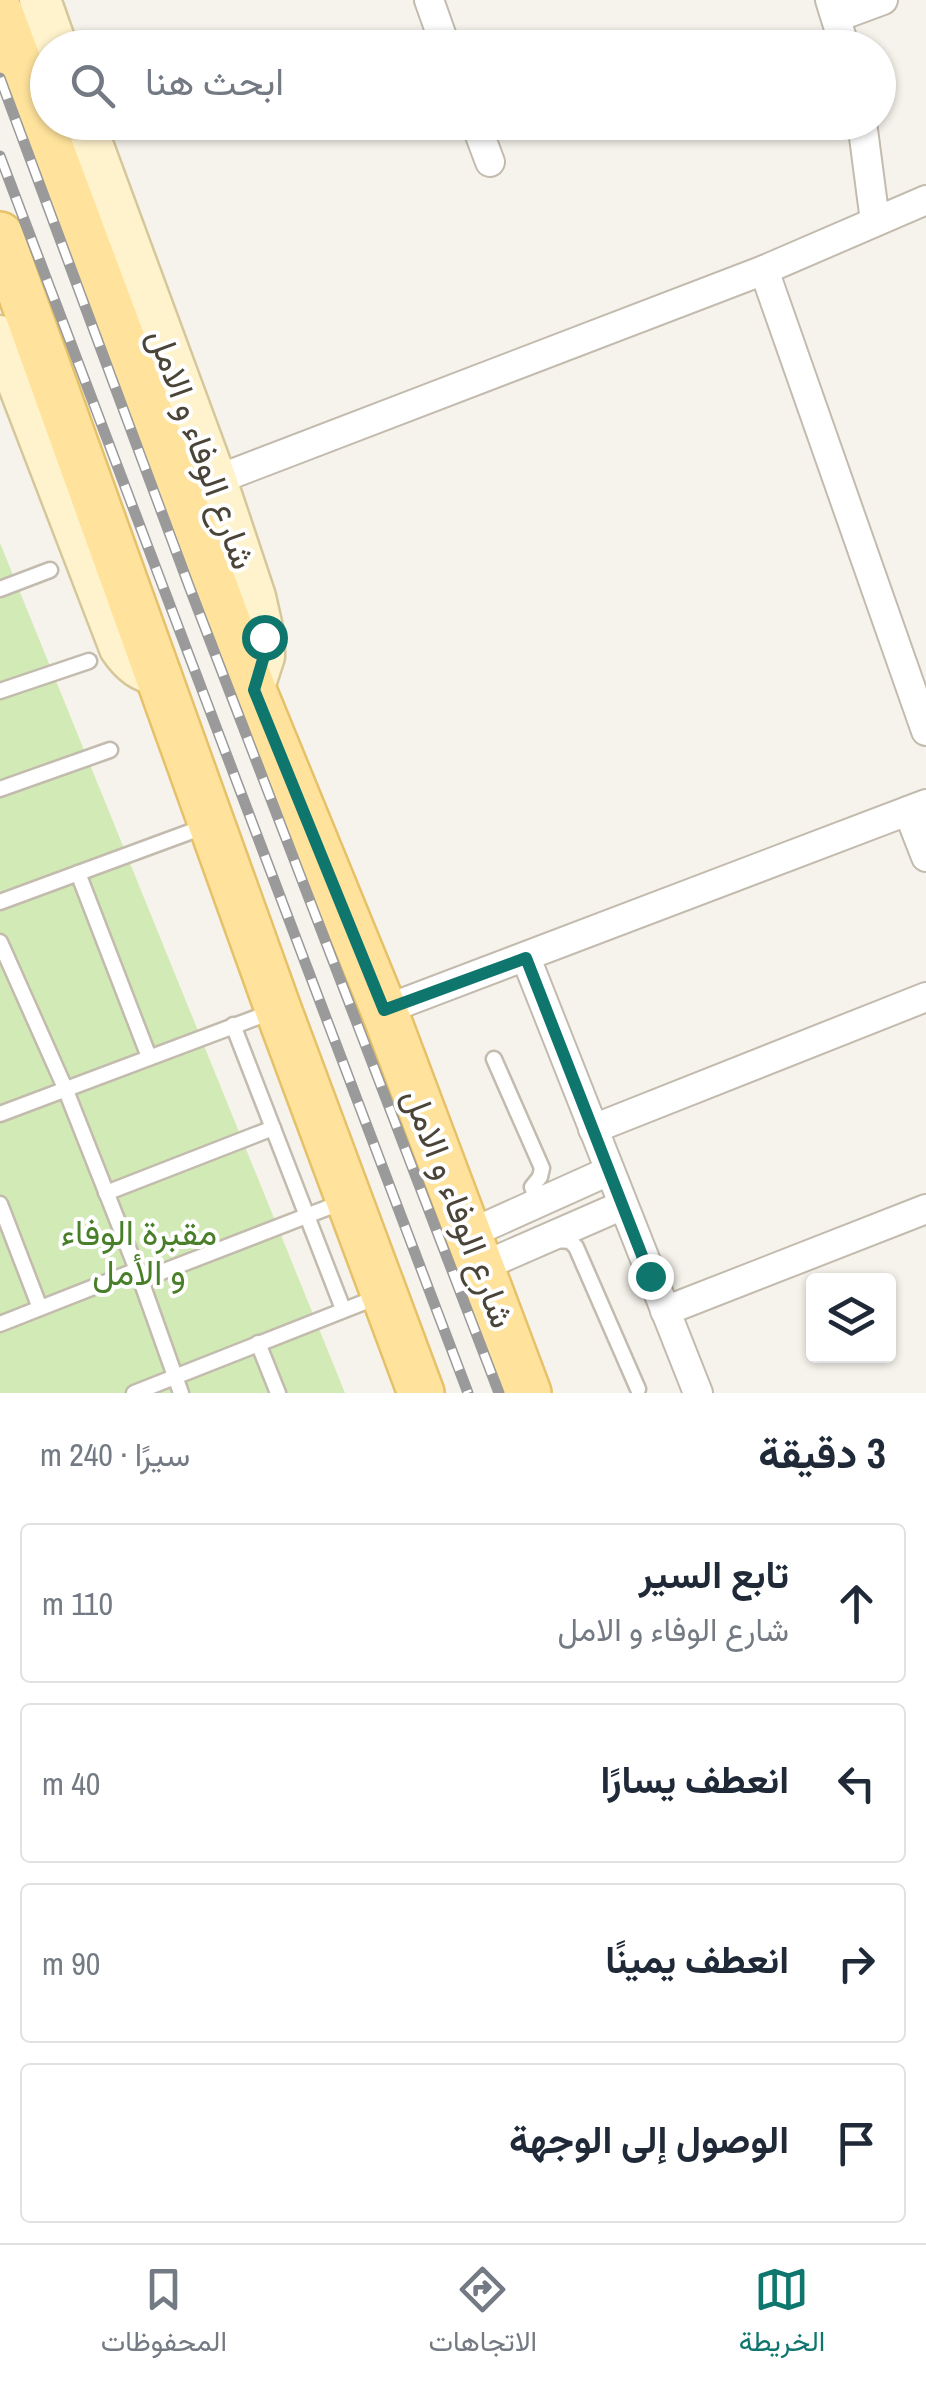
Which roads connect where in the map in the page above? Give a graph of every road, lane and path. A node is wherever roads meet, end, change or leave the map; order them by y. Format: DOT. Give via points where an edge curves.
graph roads {
  1 [pos="40,0"];
  2 [pos="429,0"];
  3 [pos="883,0"];
  4 [pos="834,9"];
  5 [pos="0,13"];
  6 [pos="51,30"];
  7 [pos="440,30"];
  8 [pos="30,93"];
  9 [pos="48,140"];
  10 [pos="91,140"];
  11 [pos="482,140"];
  12 [pos="864,140"];
  13 [pos="490,162"];
  14 [pos="926,200"];
  15 [pos="874,221"];
  16 [pos="0,235"];
  17 [pos="764,270"];
  18 [pos="0,336"];
  19 [pos="216,480"];
  20 [pos="50,570"];
  21 [pos="0,589"];
  22 [pos="90,661"];
  23 [pos="160,676"];
  24 [pos="254,690"];
  25 [pos="0,691"];
  26 [pos="926,731"];
  27 [pos="110,750"];
  28 [pos="0,789"];
  29 [pos="917,807"];
  30 [pos="214,824"];
  31 [pos="926,857"];
  32 [pos="78,873"];
  33 [pos="0,902"];
  34 [pos="0,942"];
  35 [pos="526,958"];
  36 [pos="926,997"];
  37 [pos="278,1010"];
  38 [pos="384,1010"];
  39 [pos="233,1025"];
  40 [pos="149,1057"];
  41 [pos="494,1060"];
  42 [pos="65,1088"];
  43 [pos="0,1114"];
  44 [pos="273,1128"];
  45 [pos="593,1129"];
  46 [pos="610,1171"];
  47 [pos="106,1193"];
  48 [pos="544,1200"];
  49 [pos="0,1204"];
  50 [pos="623,1205"];
  51 [pos="327,1208"];
  52 [pos="926,1209"];
  53 [pos="559,1233"];
  54 [pos="475,1250"];
  55 [pos="139,1275"];
  56 [pos="363,1302"];
  57 [pos="40,1308"];
  58 [pos="664,1312"];
  59 [pos="0,1324"];
  60 [pos="258,1343"];
  61 [pos="175,1377"];
  62 [pos="638,1389"];
  63 [pos="134,1393"];
  64 [pos="181,1393"];
  65 [pos="278,1393"];
  66 [pos="421,1393"];
  67 [pos="528,1393"];
  68 [pos="698,1393"];
  1 -- 6 [label="street"];
  2 -- 7 [label="street"];
  3 -- 4 [label="street"];
  5 -- 8 [label="main road"];
  9 -- 24 [label="main road"];
  10 -- 19 [label="street, شارع الوفاء و الامل"];
  11 -- 13 [label="street"];
  12 -- 15 [label="street"];
  14 -- 15 [label="street"];
  15 -- 17 [label="street"];
  16 -- 23 [label="main road"];
  17 -- 19 [label="street"];
  17 -- 26 [label="street"];
  18 -- 23 [label="street" via="120,648 130,663"];
  19 -- 24 [label="street, شارع الوفاء و الامل" via="264,637"];
  20 -- 21 [label="lane"];
  22 -- 25 [label="lane"];
  23 -- 30 [label="main road"];
  24 -- 38 [label="main road, شارع الوفاء و الامل"];
  27 -- 28 [label="lane"];
  29 -- 31 [label="street"];
  29 -- 35 [label="street"];
  30 -- 32 [label="lane"];
  30 -- 37 [label="main road"];
  32 -- 33 [label="lane"];
  32 -- 40 [label="lane"];
  34 -- 42 [label="lane"];
  35 -- 38 [label="street"];
  35 -- 45 [label="street"];
  36 -- 45 [label="street"];
  37 -- 39 [label="lane"];
  37 -- 51 [label="main road"];
  38 -- 54 [label="main road, شارع الوفاء و الامل"];
  39 -- 40 [label="lane"];
  39 -- 44 [label="lane"];
  40 -- 42 [label="lane"];
  41 -- 48 [label="lane" via="542,1168 532,1186"];
  42 -- 43 [label="lane"];
  42 -- 47 [label="lane"];
  44 -- 47 [label="lane"];
  44 -- 51 [label="lane"];
  45 -- 46 [label="street"];
  46 -- 48 [label="street"];
  46 -- 50 [label="street"];
  47 -- 55 [label="lane"];
  48 -- 53 [label="street"];
  48 -- 54 [label="street"];
  49 -- 57 [label="lane"];
  50 -- 53 [label="street"];
  50 -- 58 [label="street"];
  51 -- 55 [label="lane"];
  51 -- 56 [label="main road"];
  52 -- 58 [label="street"];
  53 -- 54 [label="street"];
  53 -- 62 [label="lane" via="557,1242 576,1247"];
  54 -- 67 [label="main road, شارع الوفاء و الامل"];
  55 -- 57 [label="lane"];
  55 -- 61 [label="lane"];
  56 -- 60 [label="lane"];
  56 -- 66 [label="main road"];
  57 -- 59 [label="lane"];
  58 -- 68 [label="street"];
  60 -- 61 [label="lane"];
  60 -- 65 [label="lane"];
  61 -- 63 [label="lane"];
  61 -- 64 [label="lane"];
}
